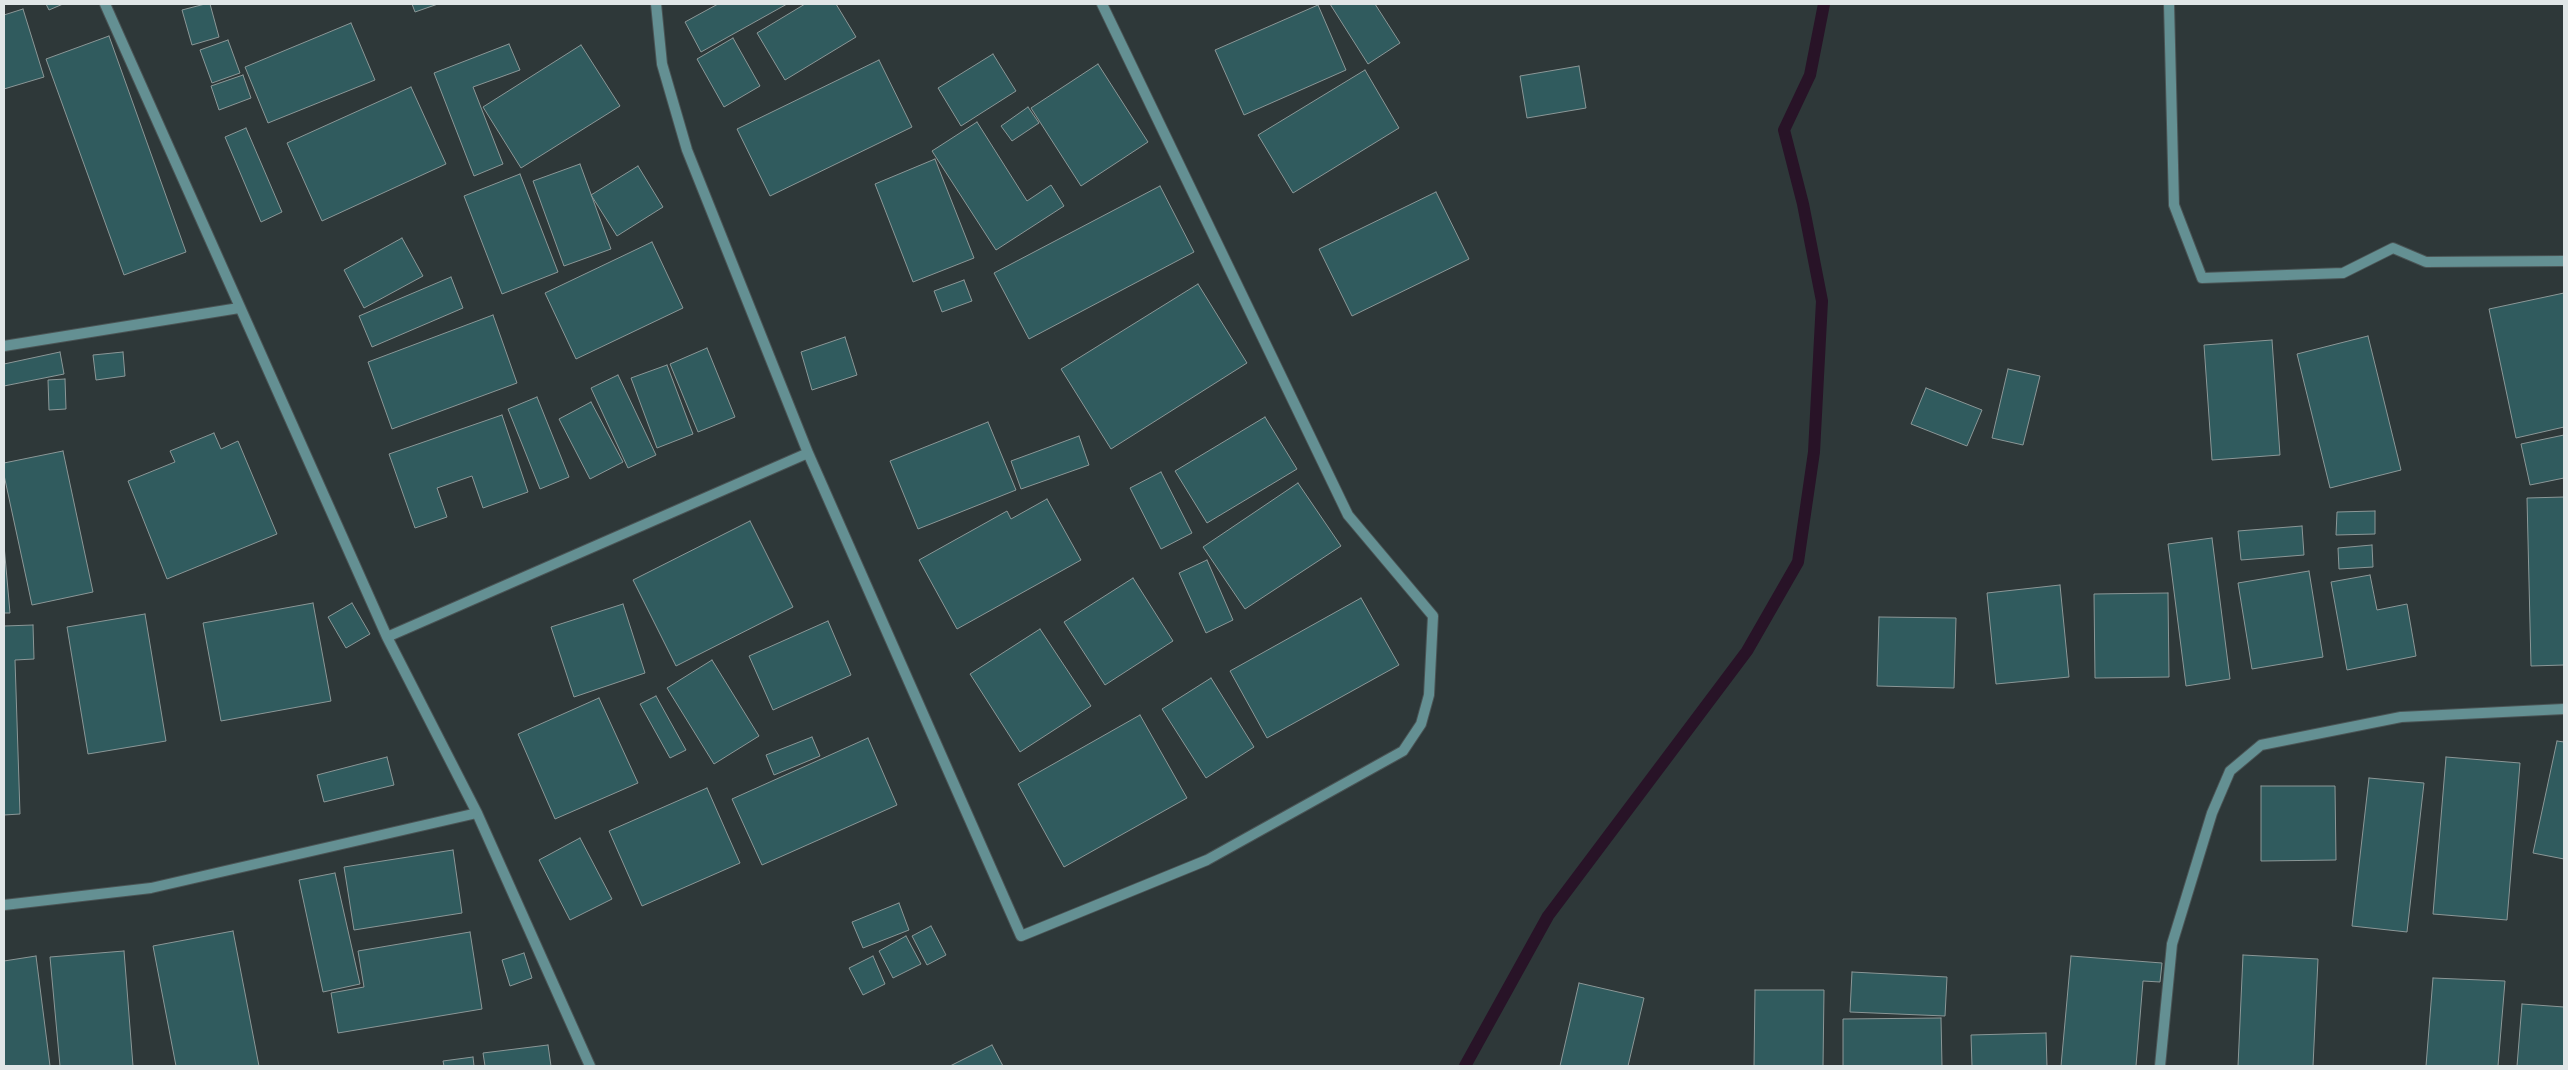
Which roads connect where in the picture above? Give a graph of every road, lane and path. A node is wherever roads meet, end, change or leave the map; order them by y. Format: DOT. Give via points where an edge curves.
graph roads {
  1 [pos="105,4"];
  2 [pos="656,4"];
  3 [pos="1102,4"];
  4 [pos="2169,4"];
  5 [pos="2564,261"];
  6 [pos="239,308"];
  7 [pos="4,346"];
  8 [pos="808,453"];
  9 [pos="387,637"];
  10 [pos="2564,709"];
  11 [pos="477,813"];
  12 [pos="4,905"];
  13 [pos="590,1066"];
  14 [pos="2160,1066"];
  1 -- 6 [label="street"];
  2 -- 8 [label="street" via="662,64 687,150"];
  3 -- 8 [label="street" via="1348,515 1432,616 1429,694 1421,724 1403,751 1207,860 1021,936"];
  4 -- 5 [label="street" via="2174,205 2202,278 2343,273 2393,248 2426,262"];
  6 -- 7 [label="street"];
  6 -- 9 [label="street"];
  8 -- 9 [label="street"];
  9 -- 11 [label="street"];
  10 -- 14 [label="street" via="2401,717 2261,745 2230,770 2212,812 2172,944"];
  11 -- 12 [label="street" via="151,888"];
  11 -- 13 [label="street"];
}
